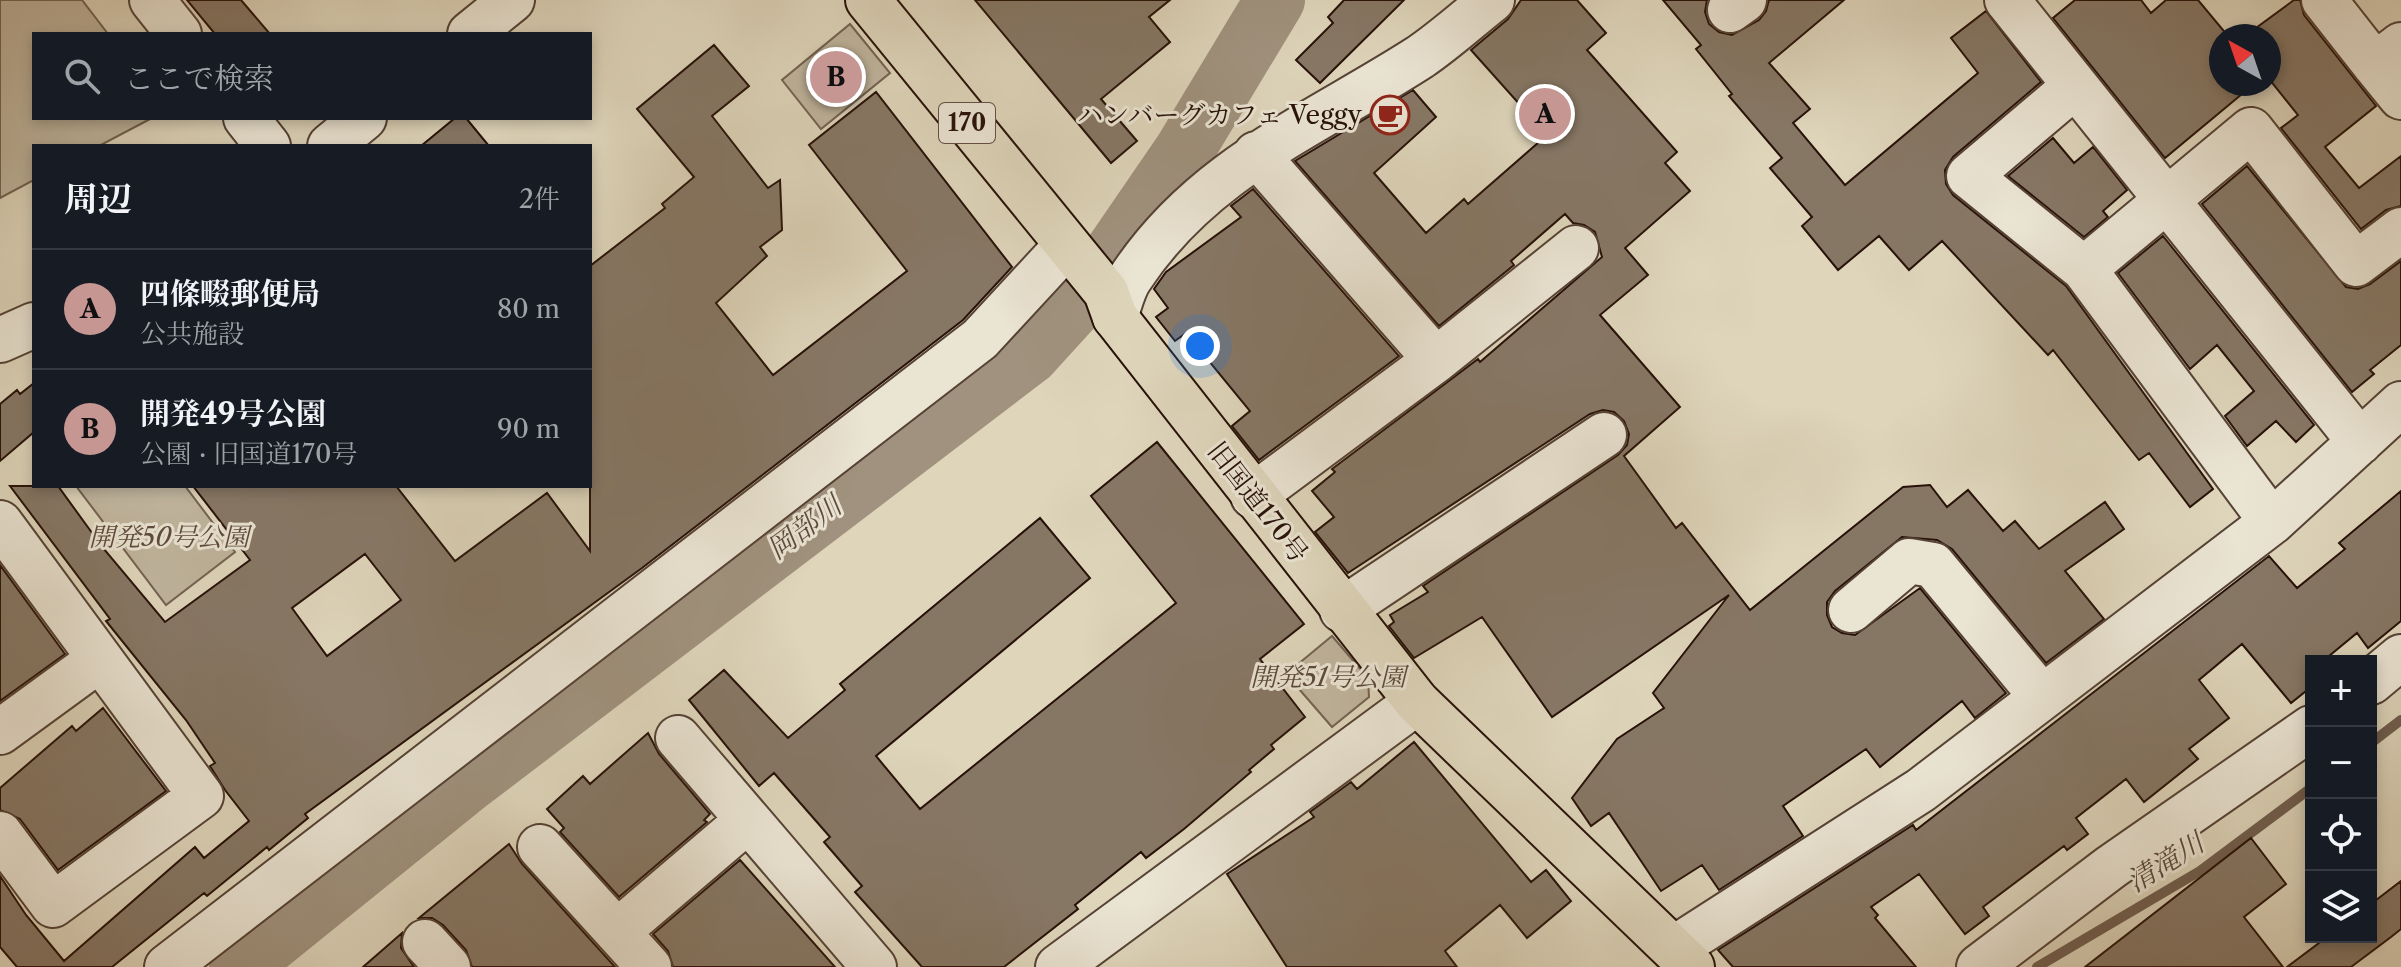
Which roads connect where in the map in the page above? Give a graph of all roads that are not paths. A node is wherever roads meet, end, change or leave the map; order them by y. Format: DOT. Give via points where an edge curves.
graph roads {
  1 [pos="152,0"];
  2 [pos="512,0"];
  3 [pos="868,0"];
  4 [pos="1492,0"];
  5 [pos="2007,0"];
  6 [pos="2324,0"];
  7 [pos="177,32"];
  8 [pos="472,32"];
  9 [pos="2392,69"];
  10 [pos="2075,86"];
  11 [pos="248,120"];
  12 [pos="362,120"];
  13 [pos="266,144"];
  14 [pos="332,144"];
  15 [pos="1256,154"];
  16 [pos="2167,201"];
  17 [pos="2401,230"];
  18 [pos="1066,246"];
  19 [pos="1576,248"];
  20 [pos="2084,269"];
  21 [pos="1115,317"];
  22 [pos="32,326"];
  23 [pos="0,340"];
  24 [pos="1436,360"];
  25 [pos="2401,404"];
  26 [pos="1604,435"];
  27 [pos="2360,442"];
  28 [pos="1253,496"];
  29 [pos="2272,522"];
  30 [pos="0,523"];
  31 [pos="1342,610"];
  32 [pos="1851,610"];
  33 [pos="2401,657"];
  34 [pos="100,659"];
  35 [pos="2377,677"];
  36 [pos="2042,697"];
  37 [pos="1417,702"];
  38 [pos="0,732"];
  39 [pos="2305,732"];
  40 [pos="678,738"];
  41 [pos="748,820"];
  42 [pos="0,834"];
  43 [pos="540,847"];
  44 [pos="617,932"];
  45 [pos="1683,958"];
  46 [pos="167,967"];
  47 [pos="649,967"];
  48 [pos="874,967"];
  49 [pos="1058,967"];
  50 [pos="1979,967"];
  1 -- 7 [label="street"];
  2 -- 8 [label="street"];
  3 -- 18 [label="highway, 旧国道170号 / 170"];
  4 -- 15 [label="street" via="1421,56"];
  5 -- 10 [label="street"];
  6 -- 9 [label="street"];
  10 -- 16 [label="street"];
  10 -- 20 [label="street" via="1969,176"];
  11 -- 13 [label="street"];
  12 -- 14 [label="street"];
  15 -- 21 [label="street" via="1174,225 1129,278"];
  15 -- 24 [label="street"];
  16 -- 17 [label="street" via="2251,130 2356,264"];
  16 -- 20 [label="street"];
  16 -- 27 [label="street"];
  18 -- 21 [label="highway, 旧国道170号 / 170" via="1106,292"];
  18 -- 46 [label="street" via="980,339"];
  19 -- 24 [label="street"];
  20 -- 29 [label="street"];
  21 -- 28 [label="highway, 旧国道170号 / 170"];
  22 -- 23 [label="street"];
  24 -- 28 [label="street"];
  25 -- 27 [label="street"];
  26 -- 31 [label="street"];
  27 -- 29 [label="street"];
  28 -- 31 [label="highway, 旧国道170号 / 170"];
  29 -- 36 [label="street"];
  30 -- 34 [label="street"];
  31 -- 37 [label="highway, 旧国道170号 / 170"];
  32 -- 36 [label="street" via="1909,561 1933,565"];
  33 -- 35 [label="street"];
  34 -- 38 [label="street"];
  34 -- 42 [label="street" via="201,796 53,905"];
  36 -- 45 [label="street" via="1921,790"];
  37 -- 45 [label="highway, 旧国道170号 / 170"];
  37 -- 49 [label="street"];
  39 -- 50 [label="street"];
  40 -- 41 [label="street"];
  41 -- 44 [label="street"];
  41 -- 48 [label="street"];
  43 -- 44 [label="street"];
  44 -- 47 [label="street"];
}
